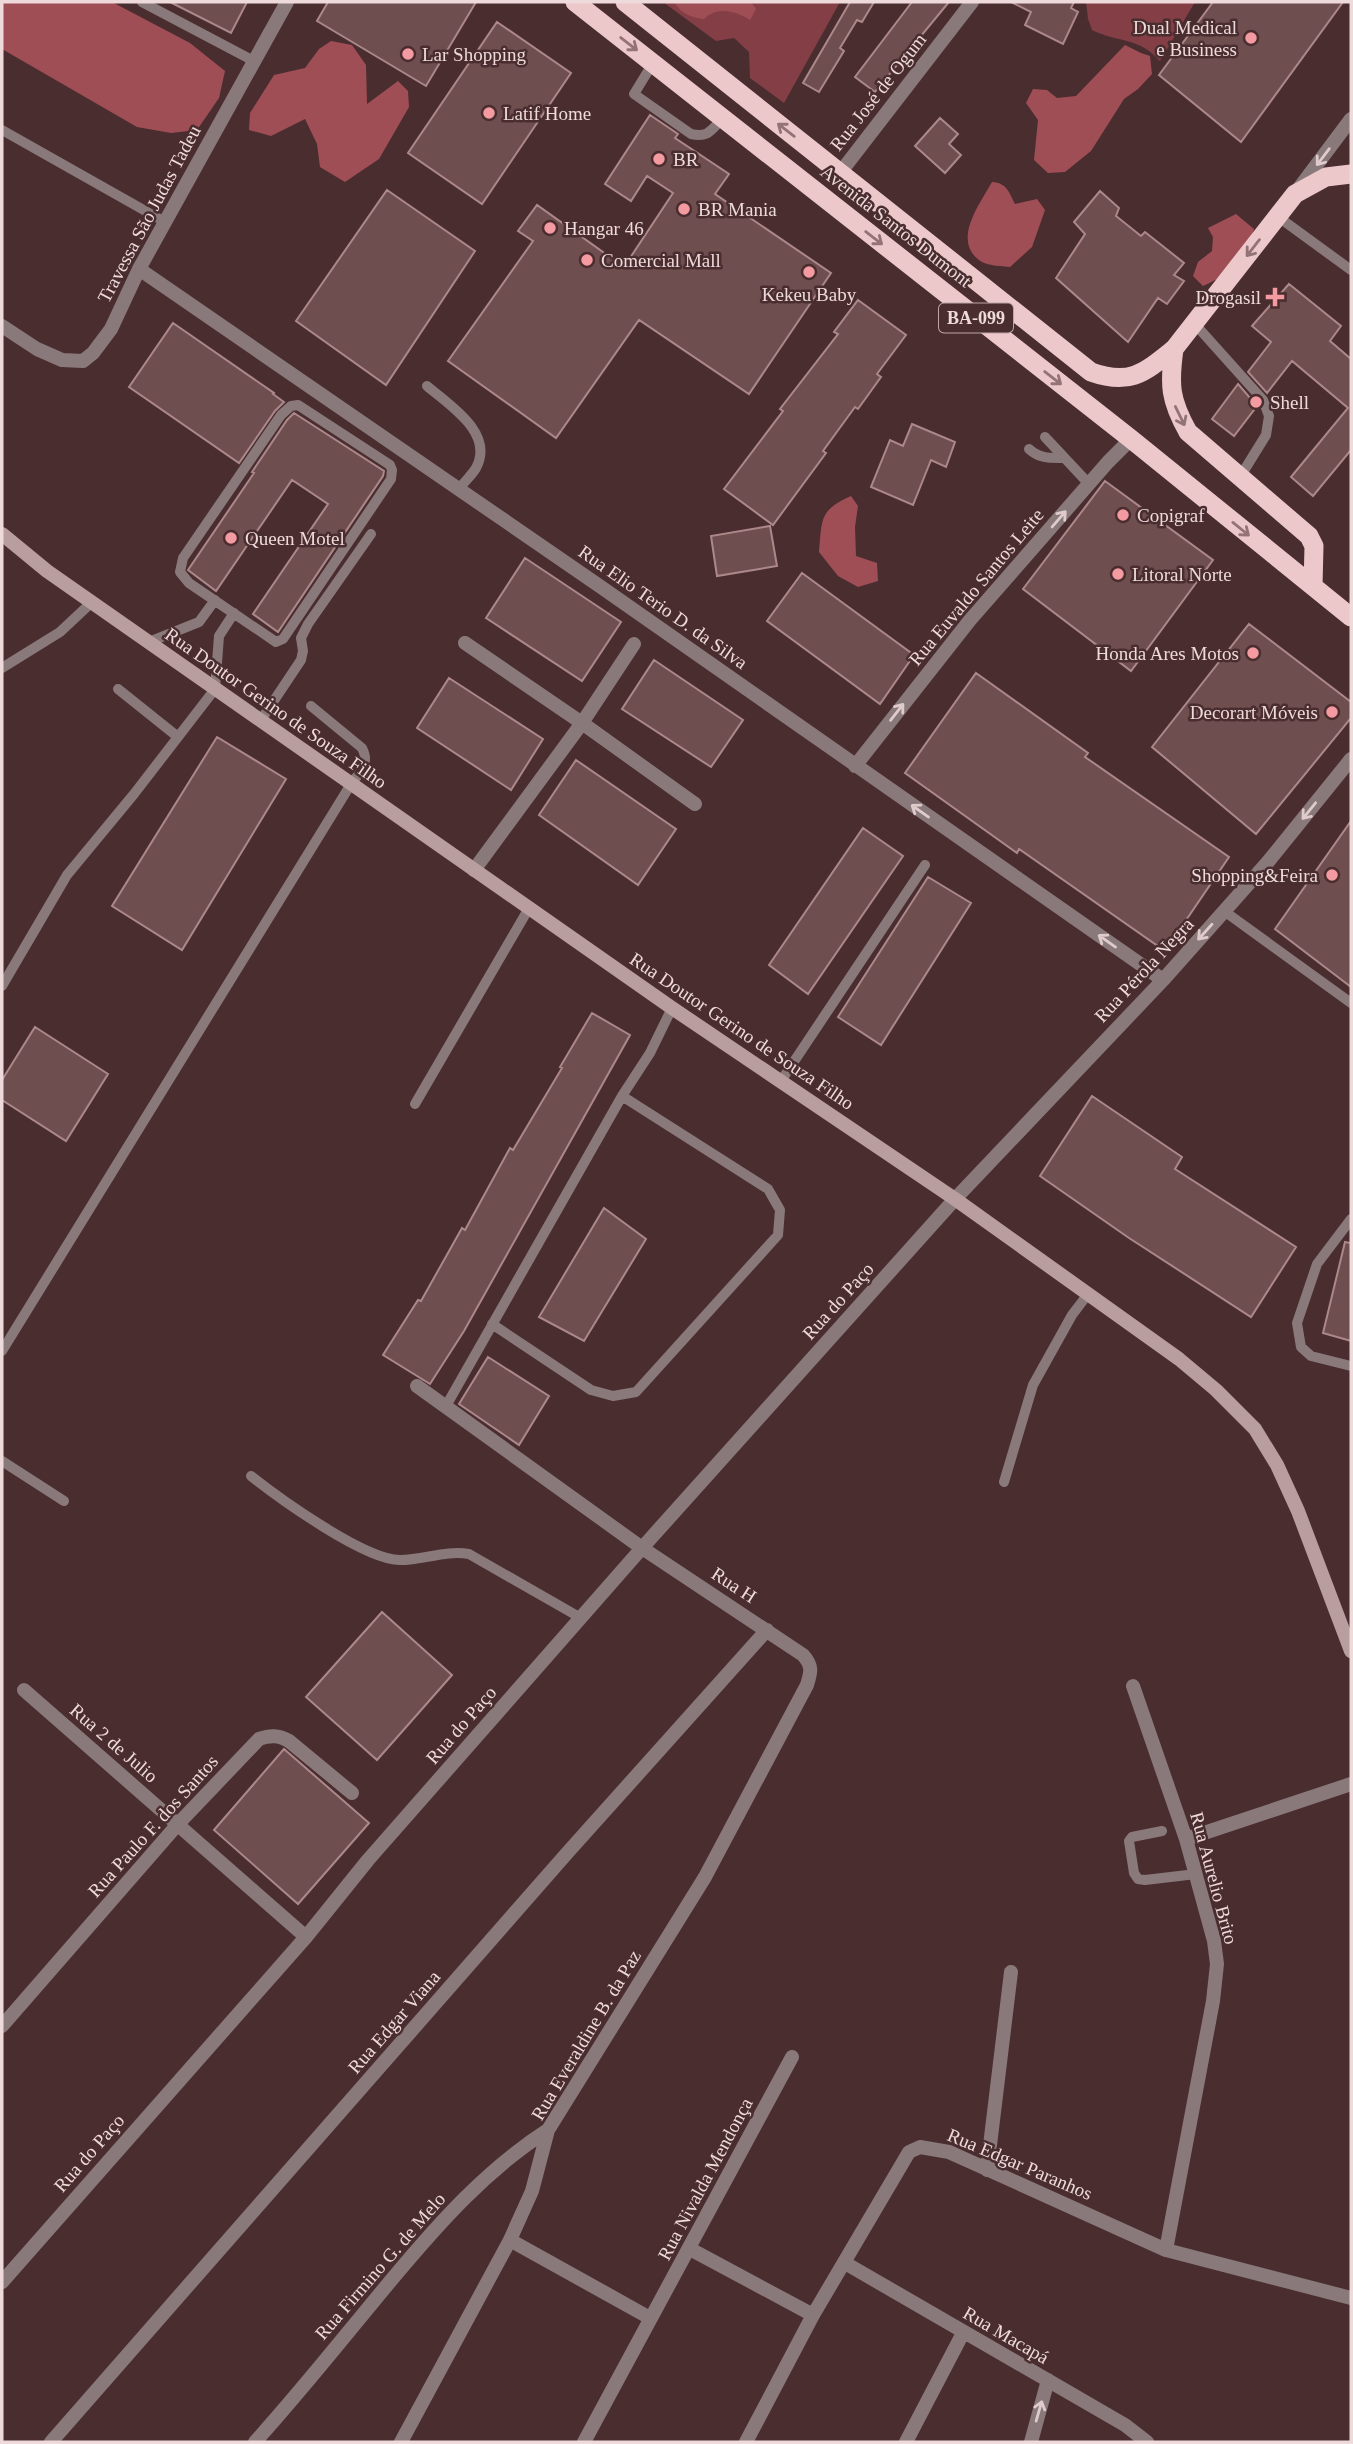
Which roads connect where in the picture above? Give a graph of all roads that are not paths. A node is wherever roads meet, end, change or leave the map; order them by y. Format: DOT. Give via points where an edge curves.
graph roads {
  1 [pos="142,2"];
  2 [pos="287,2"];
  3 [pos="575,2"];
  4 [pos="625,2"];
  5 [pos="972,2"];
  6 [pos="254,61"];
  7 [pos="653,63"];
  8 [pos="723,118"];
  9 [pos="1351,119"];
  10 [pos="2,130"];
  11 [pos="840,173"];
  12 [pos="1351,174"];
  13 [pos="1294,194"];
  14 [pos="1277,216"];
  15 [pos="165,222"];
  16 [pos="139,269"];
  17 [pos="1351,270"];
  18 [pos="1194,323"];
  19 [pos="2,326"];
  20 [pos="1174,349"];
  21 [pos="427,386"];
  22 [pos="1045,437"];
  23 [pos="1131,439"];
  24 [pos="1029,449"];
  25 [pos="1064,458"];
  26 [pos="1240,477"];
  27 [pos="1090,484"];
  28 [pos="459,489"];
  29 [pos="371,534"];
  30 [pos="2,537"];
  31 [pos="1313,586"];
  32 [pos="215,600"];
  33 [pos="92,602"];
  34 [pos="234,613"];
  35 [pos="1351,617"];
  36 [pos="149,642"];
  37 [pos="465,643"];
  38 [pos="634,644"];
  39 [pos="2,668"];
  40 [pos="215,689"];
  41 [pos="118,690"];
  42 [pos="311,706"];
  43 [pos="261,720"];
  44 [pos="582,723"];
  45 [pos="178,737"];
  46 [pos="1351,759"];
  47 [pos="855,766"];
  48 [pos="351,783"];
  49 [pos="695,804"];
  50 [pos="925,865"];
  51 [pos="474,870"];
  52 [pos="528,908"];
  53 [pos="1224,911"];
  54 [pos="1163,980"];
  55 [pos="2,986"];
  56 [pos="1351,1003"];
  57 [pos="672,1008"];
  58 [pos="781,1082"];
  59 [pos="622,1096"];
  60 [pos="415,1104"];
  61 [pos="956,1199"];
  62 [pos="1351,1219"];
  63 [pos="1088,1294"];
  64 [pos="492,1324"];
  65 [pos="2,1350"];
  66 [pos="1351,1366"];
  67 [pos="417,1386"];
  68 [pos="446,1406"];
  69 [pos="2,1461"];
  70 [pos="251,1476"];
  71 [pos="1004,1482"];
  72 [pos="64,1500"];
  73 [pos="642,1548"];
  74 [pos="581,1618"];
  75 [pos="767,1630"];
  76 [pos="1351,1651"];
  77 [pos="803,1655"];
  78 [pos="1133,1686"];
  79 [pos="24,1690"];
  80 [pos="1351,1784"];
  81 [pos="352,1793"];
  82 [pos="178,1824"];
  83 [pos="1162,1831"];
  84 [pos="1186,1839"];
  85 [pos="1196,1874"];
  86 [pos="306,1937"];
  87 [pos="1011,1972"];
  88 [pos="2,2026"];
  89 [pos="792,2057"];
  90 [pos="548,2130"];
  91 [pos="987,2169"];
  92 [pos="510,2240"];
  93 [pos="690,2249"];
  94 [pos="1166,2250"];
  95 [pos="845,2263"];
  96 [pos="2,2282"];
  97 [pos="1351,2298"];
  98 [pos="813,2315"];
  99 [pos="650,2318"];
  100 [pos="963,2333"];
  101 [pos="1048,2380"];
  102 [pos="51,2442"];
  103 [pos="255,2442"];
  104 [pos="401,2442"];
  105 [pos="584,2442"];
  106 [pos="746,2442"];
  107 [pos="906,2442"];
  108 [pos="1031,2442"];
  109 [pos="1147,2442"];
  1 -- 6 [label="lane"];
  2 -- 6 [label="street, Travessa São Judas Tadeu"];
  3 -- 7 [label="highway, Avenida Santos Dumont / BA-099, one-way"];
  11 -- 4 [label="highway, Avenida Santos Dumont / BA-099, one-way"];
  5 -- 11 [label="street, Rua José de Ogum"];
  6 -- 15 [label="street, Travessa São Judas Tadeu"];
  7 -- 8 [label="highway, Avenida Santos Dumont / BA-099"];
  7 -- 8 [label="lane" via="634,94 691,134 708,134"];
  8 -- 23 [label="highway, Avenida Santos Dumont / BA-099, one-way"];
  9 -- 13 [label="street, one-way"];
  10 -- 15 [label="lane"];
  11 -- 20 [label="highway, Avenida Santos Dumont / BA-099" via="1091,372 1110,379 1129,378"];
  12 -- 13 [label="highway, Avenida Santos Dumont / BA-099" via="1326,177"];
  13 -- 14 [label="highway, Avenida Santos Dumont / BA-099"];
  14 -- 17 [label="lane"];
  14 -- 18 [label="highway, Avenida Santos Dumont / BA-099, one-way"];
  15 -- 16 [label="street, Travessa São Judas Tadeu"];
  16 -- 19 [label="street, Travessa São Judas Tadeu" via="111,329 83,361 62,360"];
  16 -- 28 [label="street, Rua Elio Terio D. da Silva"];
  18 -- 20 [label="highway, Avenida Santos Dumont / BA-099"];
  18 -- 26 [label="lane" via="1263,400 1269,416 1266,435"];
  20 -- 26 [label="highway, one-way" via="1170,391 1176,411 1188,432"];
  21 -- 28 [label="lane" via="474,427 480,451 477,467"];
  22 -- 25 [label="lane"];
  23 -- 27 [label="street, Rua Euvaldo Santos Leite"];
  23 -- 31 [label="highway, Avenida Santos Dumont / BA-099, one-way"];
  24 -- 25 [label="lane" via="1036,456"];
  25 -- 27 [label="lane"];
  26 -- 31 [label="highway" via="1309,536 1314,546"];
  47 -- 27 [label="street, Rua Euvaldo Santos Leite, one-way" via="970,620"];
  28 -- 47 [label="street, Rua Elio Terio D. da Silva"];
  29 -- 43 [label="lane" via="308,624 301,638 301,660"];
  30 -- 33 [label="main road, Rua Doutor Gerino de Souza Filho"];
  31 -- 35 [label="highway, Avenida Santos Dumont / BA-099"];
  32 -- 34 [label="lane"];
  32 -- 34 [label="lane" via="180,572 183,558 291,406 298,405 390,465 391,479 283,639 270,639"];
  32 -- 36 [label="lane" via="199,622"];
  33 -- 36 [label="main road, Rua Doutor Gerino de Souza Filho"];
  33 -- 39 [label="lane" via="60,632"];
  34 -- 40 [label="lane" via="219,636"];
  36 -- 40 [label="main road, Rua Doutor Gerino de Souza Filho"];
  37 -- 44 [label="street"];
  38 -- 44 [label="street"];
  40 -- 43 [label="main road, Rua Doutor Gerino de Souza Filho"];
  40 -- 45 [label="lane"];
  41 -- 45 [label="lane"];
  42 -- 48 [label="lane" via="362,748 365,767"];
  43 -- 48 [label="main road, Rua Doutor Gerino de Souza Filho"];
  44 -- 49 [label="street"];
  44 -- 51 [label="street"];
  45 -- 55 [label="lane" via="67,875"];
  46 -- 53 [label="street, Rua Pérola Negra, one-way"];
  54 -- 47 [label="street, Rua Elio Terio D. da Silva, one-way"];
  48 -- 51 [label="main road, Rua Doutor Gerino de Souza Filho"];
  48 -- 65 [label="lane"];
  50 -- 58 [label="lane"];
  51 -- 52 [label="main road, Rua Doutor Gerino de Souza Filho"];
  52 -- 57 [label="main road, Rua Doutor Gerino de Souza Filho"];
  52 -- 60 [label="lane"];
  53 -- 54 [label="street, Rua Pérola Negra, one-way"];
  53 -- 56 [label="lane"];
  54 -- 61 [label="street, Rua Pérola Negra"];
  57 -- 58 [label="main road, Rua Doutor Gerino de Souza Filho"];
  57 -- 59 [label="lane"];
  58 -- 61 [label="main road, Rua Doutor Gerino de Souza Filho"];
  59 -- 64 [label="lane"];
  59 -- 64 [label="lane" via="768,1189 780,1210 778,1235 636,1392 613,1396 590,1390"];
  61 -- 63 [label="main road, Rua Doutor Gerino de Souza Filho"];
  61 -- 73 [label="street, Rua do Paço"];
  62 -- 66 [label="lane" via="1317,1264 1297,1323 1301,1347 1311,1356"];
  63 -- 71 [label="lane" via="1033,1385"];
  63 -- 76 [label="main road, Rua Doutor Gerino de Souza Filho" via="1179,1359 1255,1429 1298,1511"];
  64 -- 68 [label="lane"];
  67 -- 68 [label="street, Rua H"];
  68 -- 73 [label="street, Rua H"];
  69 -- 72 [label="lane"];
  70 -- 74 [label="lane" via="281,1500 370,1552 402,1560 470,1554"];
  73 -- 74 [label="street, Rua do Paço"];
  73 -- 75 [label="street, Rua H"];
  74 -- 86 [label="street, Rua do Paço"];
  75 -- 77 [label="street, Rua H"];
  75 -- 102 [label="street, Rua Edgar Viana"];
  77 -- 90 [label="street, Rua Everaldine B. da Paz" via="811,1670 807,1685 705,1877"];
  78 -- 84 [label="street, Rua Aurelio Brito"];
  79 -- 82 [label="street, Rua 2 de Julio"];
  80 -- 84 [label="street"];
  81 -- 82 [label="street, Rua Paulo F. dos Santos" via="289,1741 269,1735 259,1739"];
  82 -- 86 [label="street, Rua 2 de Julio"];
  82 -- 88 [label="street, Rua Paulo F. dos Santos"];
  83 -- 85 [label="lane" via="1129,1840 1138,1879"];
  84 -- 85 [label="street, Rua Aurelio Brito"];
  85 -- 94 [label="street, Rua Aurelio Brito" via="1217,1964"];
  86 -- 96 [label="street, Rua do Paço"];
  87 -- 91 [label="street"];
  89 -- 93 [label="street, Rua Nivalda Mendonça"];
  90 -- 92 [label="street, Rua Everaldine B. da Paz" via="532,2191"];
  90 -- 103 [label="street, Rua Firmino G. de Melo" via="487,2176 428,2236"];
  91 -- 94 [label="street, Rua Edgar Paranhos"];
  91 -- 95 [label="street, Rua Edgar Paranhos" via="932,2147 909,2152"];
  92 -- 99 [label="street"];
  92 -- 104 [label="street, Rua Everaldine B. da Paz"];
  93 -- 98 [label="street"];
  93 -- 99 [label="street, Rua Nivalda Mendonça"];
  94 -- 97 [label="street, Rua Edgar Paranhos"];
  95 -- 98 [label="street, Rua Edgar Paranhos"];
  95 -- 100 [label="street, Rua Macapá"];
  98 -- 106 [label="street, Rua Edgar Paranhos"];
  99 -- 105 [label="street, Rua Nivalda Mendonça"];
  100 -- 101 [label="street, Rua Macapá"];
  100 -- 107 [label="street"];
  108 -- 101 [label="street, one-way"];
  101 -- 109 [label="street, Rua Macapá"];
}
